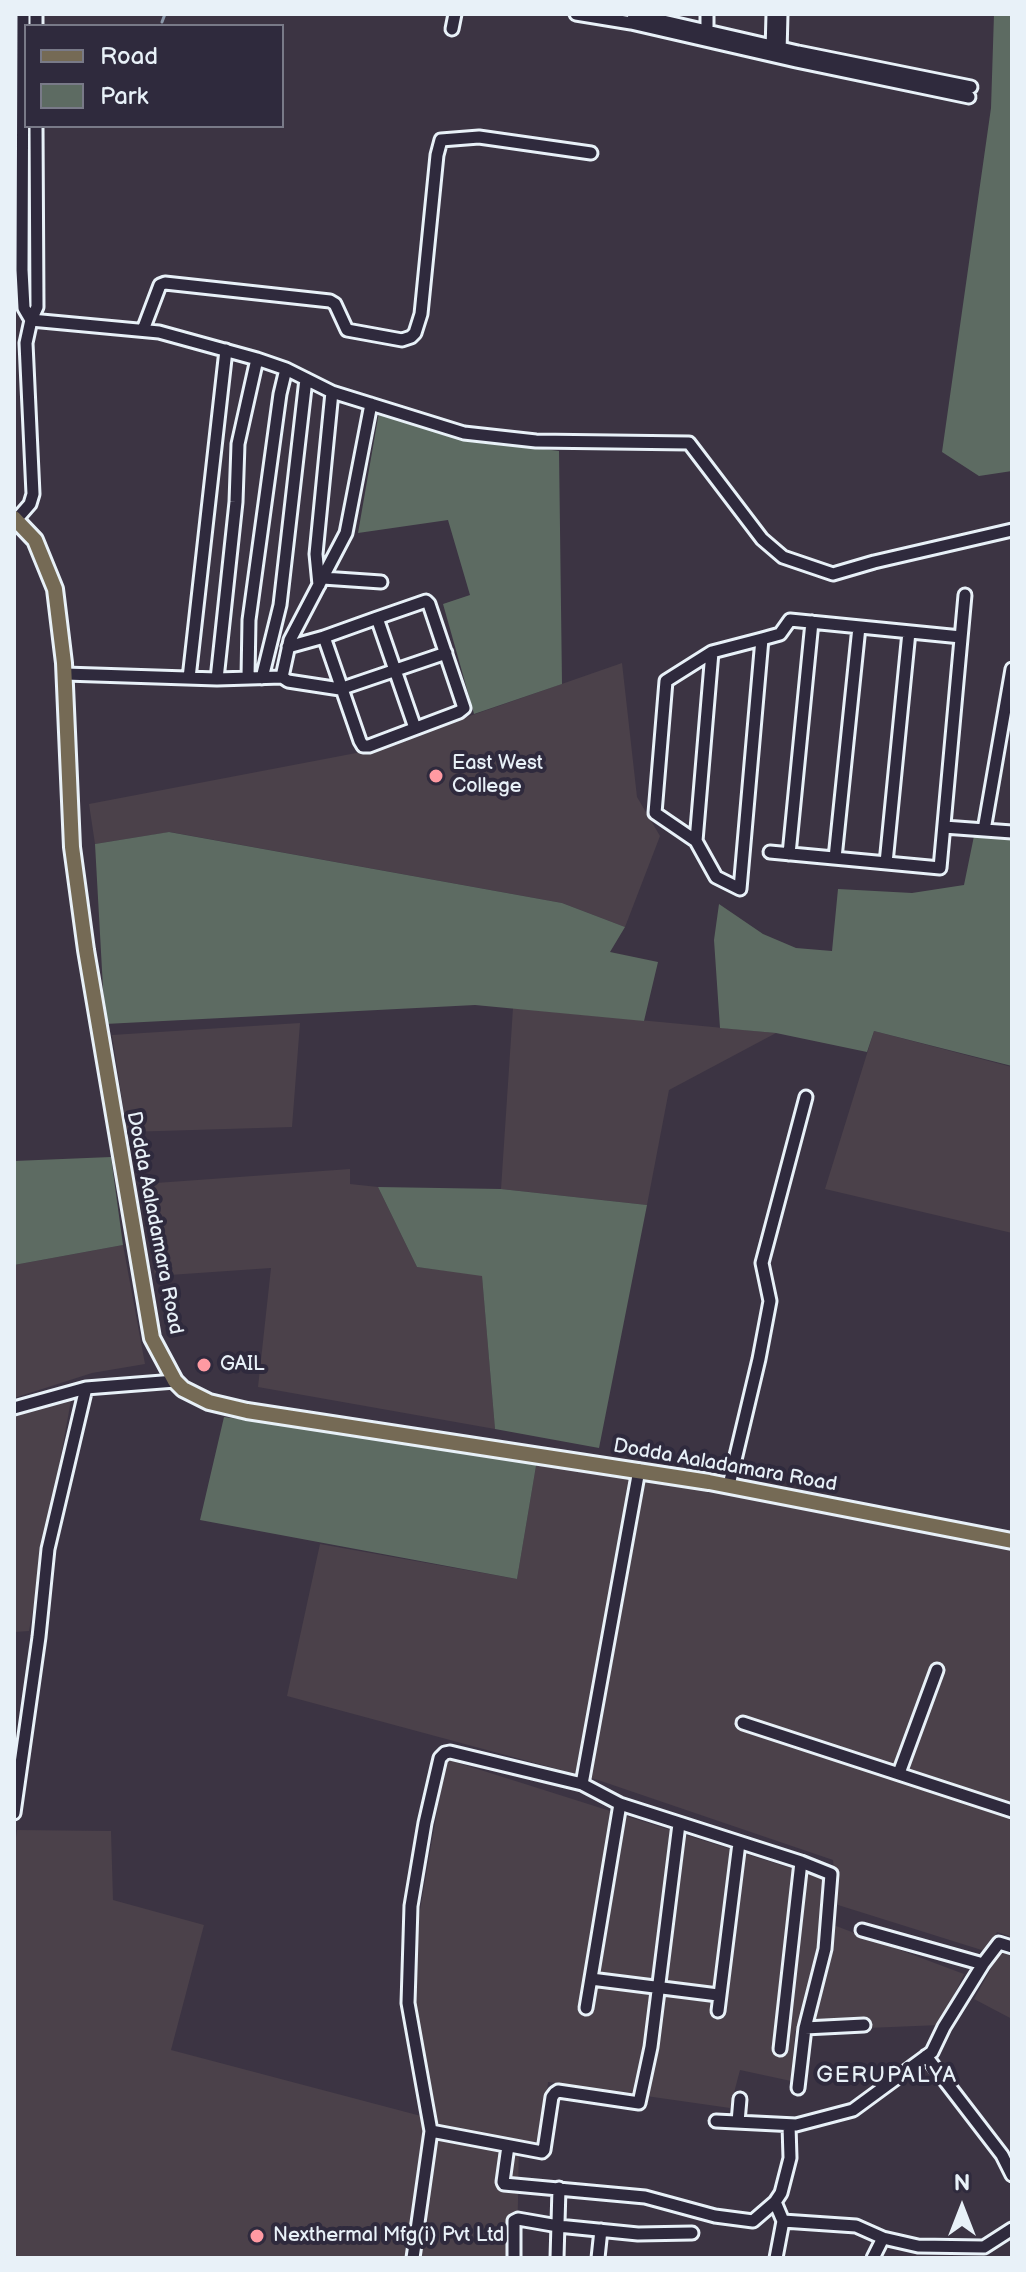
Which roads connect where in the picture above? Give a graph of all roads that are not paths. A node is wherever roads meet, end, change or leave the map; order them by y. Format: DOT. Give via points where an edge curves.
graph roads {
  1 [pos="23,14"];
  2 [pos="455,14"];
  3 [pos="576,14"];
  4 [pos="633,14"];
  5 [pos="707,14"];
  6 [pos="773,14"];
  7 [pos="781,14"];
  8 [pos="452,29"];
  9 [pos="707,31"];
  10 [pos="776,52"];
  11 [pos="970,92"];
  12 [pos="36,128"];
  13 [pos="591,153"];
  14 [pos="31,320"];
  15 [pos="143,330"];
  16 [pos="226,350"];
  17 [pos="257,359"];
  18 [pos="286,369"];
  19 [pos="306,379"];
  20 [pos="332,392"];
  21 [pos="371,404"];
  22 [pos="15,519"];
  23 [pos="1012,530"];
  24 [pos="321,582"];
  25 [pos="381,582"];
  26 [pos="965,595"];
  27 [pos="377,618"];
  28 [pos="812,622"];
  29 [pos="859,627"];
  30 [pos="909,632"];
  31 [pos="324,637"];
  32 [pos="961,637"];
  33 [pos="762,639"];
  34 [pos="288,647"];
  35 [pos="712,652"];
  36 [pos="446,653"];
  37 [pos="1012,669"];
  38 [pos="396,672"];
  39 [pos="65,674"];
  40 [pos="248,677"];
  41 [pos="282,677"];
  42 [pos="189,678"];
  43 [pos="262,678"];
  44 [pos="217,679"];
  45 [pos="343,688"];
  46 [pos="415,728"];
  47 [pos="944,827"];
  48 [pos="984,830"];
  49 [pos="1012,832"];
  50 [pos="696,841"];
  51 [pos="770,852"];
  52 [pos="789,854"];
  53 [pos="835,858"];
  54 [pos="886,863"];
  55 [pos="806,1097"];
  56 [pos="175,1381"];
  57 [pos="86,1388"];
  58 [pos="14,1408"];
  59 [pos="639,1470"];
  60 [pos="729,1485"];
  61 [pos="1012,1541"];
  62 [pos="937,1670"];
  63 [pos="743,1723"];
  64 [pos="899,1773"];
  65 [pos="582,1784"];
  66 [pos="620,1804"];
  67 [pos="1012,1811"];
  68 [pos="14,1813"];
  69 [pos="679,1824"];
  70 [pos="739,1843"];
  71 [pos="801,1862"];
  72 [pos="862,1930"];
  73 [pos="1012,1947"];
  74 [pos="983,1964"];
  75 [pos="591,1979"];
  76 [pos="658,1988"];
  77 [pos="718,1995"];
  78 [pos="586,2008"];
  79 [pos="718,2011"];
  80 [pos="864,2025"];
  81 [pos="805,2028"];
  82 [pos="780,2049"];
  83 [pos="926,2056"];
  84 [pos="798,2088"];
  85 [pos="740,2099"];
  86 [pos="716,2121"];
  87 [pos="789,2125"];
  88 [pos="736,2127"];
  89 [pos="431,2131"];
  90 [pos="508,2146"];
  91 [pos="1012,2175"];
  92 [pos="559,2188"];
  93 [pos="775,2202"];
  94 [pos="783,2221"];
  95 [pos="558,2226"];
  96 [pos="1012,2229"];
  97 [pos="601,2230"];
  98 [pos="692,2233"];
  99 [pos="883,2238"];
  100 [pos="413,2258"];
  101 [pos="514,2258"];
  102 [pos="557,2258"];
  103 [pos="598,2258"];
  104 [pos="776,2258"];
  105 [pos="873,2258"];
  1 -- 14 [label="street" via="22,270 24,308"];
  2 -- 8 [label="street"];
  3 -- 10 [label="street"];
  4 -- 9 [label="street"];
  5 -- 9 [label="street"];
  6 -- 10 [label="street"];
  7 -- 10 [label="street"];
  9 -- 10 [label="street"];
  10 -- 11 [label="street"];
  12 -- 14 [label="street" via="37,307"];
  13 -- 15 [label="street" via="479,137 441,140 421,314 411,337 347,330 330,301 165,283"];
  14 -- 15 [label="street"];
  14 -- 22 [label="street" via="26,343 33,494"];
  15 -- 16 [label="street"];
  16 -- 17 [label="street"];
  16 -- 42 [label="street"];
  17 -- 18 [label="street"];
  17 -- 44 [label="street" via="238,444"];
  18 -- 19 [label="street"];
  18 -- 40 [label="street" via="249,620"];
  19 -- 20 [label="street"];
  19 -- 43 [label="street" via="280,605"];
  20 -- 21 [label="street"];
  20 -- 24 [label="street" via="316,554"];
  21 -- 23 [label="street" via="464,433 536,441 689,443 762,539 783,557 833,574"];
  21 -- 24 [label="street" via="346,533"];
  22 -- 39 [label="main road, Dodda Aaladamara Road" via="35,540 55,589"];
  24 -- 25 [label="street"];
  24 -- 34 [label="street"];
  26 -- 32 [label="street"];
  27 -- 31 [label="street"];
  27 -- 36 [label="street" via="426,601"];
  27 -- 38 [label="street"];
  28 -- 29 [label="street"];
  28 -- 33 [label="street" via="790,620 780,634"];
  28 -- 52 [label="street"];
  29 -- 30 [label="street"];
  29 -- 53 [label="street"];
  30 -- 32 [label="street"];
  30 -- 54 [label="street"];
  31 -- 34 [label="street"];
  31 -- 45 [label="street"];
  32 -- 47 [label="street"];
  33 -- 35 [label="street"];
  33 -- 50 [label="street" via="740,889 716,877"];
  34 -- 41 [label="street"];
  35 -- 50 [label="street"];
  35 -- 50 [label="street" via="666,681 655,813"];
  36 -- 38 [label="street"];
  36 -- 46 [label="street" via="464,708"];
  37 -- 48 [label="street"];
  38 -- 45 [label="street"];
  38 -- 46 [label="street"];
  39 -- 42 [label="street"];
  39 -- 56 [label="main road, Dodda Aaladamara Road" via="72,847 86,950 152,1338"];
  40 -- 43 [label="street"];
  40 -- 44 [label="street"];
  41 -- 43 [label="street"];
  41 -- 45 [label="street"];
  42 -- 44 [label="street"];
  45 -- 46 [label="street" via="363,746"];
  47 -- 48 [label="street"];
  47 -- 54 [label="street" via="940,868"];
  48 -- 49 [label="street"];
  51 -- 52 [label="street"];
  52 -- 53 [label="street"];
  53 -- 54 [label="street"];
  55 -- 60 [label="street" via="762,1263 770,1301"];
  56 -- 57 [label="street"];
  56 -- 59 [label="main road, Dodda Aaladamara Road" via="209,1402 247,1411"];
  57 -- 58 [label="street"];
  57 -- 68 [label="street" via="48,1549"];
  59 -- 60 [label="main road, Dodda Aaladamara Road"];
  59 -- 65 [label="street"];
  60 -- 61 [label="main road, Dodda Aaladamara Road"];
  62 -- 64 [label="street"];
  63 -- 64 [label="street"];
  64 -- 67 [label="street"];
  65 -- 66 [label="street"];
  65 -- 89 [label="street" via="450,1752 440,1758 411,1906 408,2003"];
  66 -- 69 [label="street"];
  66 -- 75 [label="street"];
  69 -- 70 [label="street"];
  69 -- 76 [label="street"];
  70 -- 71 [label="street"];
  70 -- 77 [label="street"];
  71 -- 81 [label="street" via="831,1874 825,1949"];
  71 -- 82 [label="street"];
  72 -- 74 [label="street"];
  73 -- 74 [label="street" via="999,1943"];
  74 -- 83 [label="street"];
  75 -- 76 [label="street"];
  75 -- 78 [label="street"];
  76 -- 77 [label="street"];
  76 -- 90 [label="street" via="639,2103 558,2091 544,2150"];
  77 -- 79 [label="street"];
  80 -- 81 [label="street"];
  81 -- 84 [label="street"];
  83 -- 87 [label="street" via="853,2110"];
  83 -- 91 [label="street"];
  85 -- 88 [label="street"];
  86 -- 88 [label="street"];
  87 -- 88 [label="street"];
  87 -- 93 [label="street" via="790,2158"];
  89 -- 90 [label="street"];
  89 -- 100 [label="street"];
  90 -- 92 [label="street" via="503,2183"];
  92 -- 93 [label="street" via="645,2197 751,2221"];
  92 -- 95 [label="street"];
  93 -- 94 [label="street"];
  94 -- 99 [label="street" via="856,2226"];
  94 -- 104 [label="street"];
  95 -- 97 [label="street"];
  95 -- 101 [label="street" via="516,2220"];
  95 -- 102 [label="street"];
  96 -- 99 [label="street" via="984,2247 922,2246"];
  97 -- 98 [label="street"];
  97 -- 103 [label="street"];
  99 -- 105 [label="street"];
}
